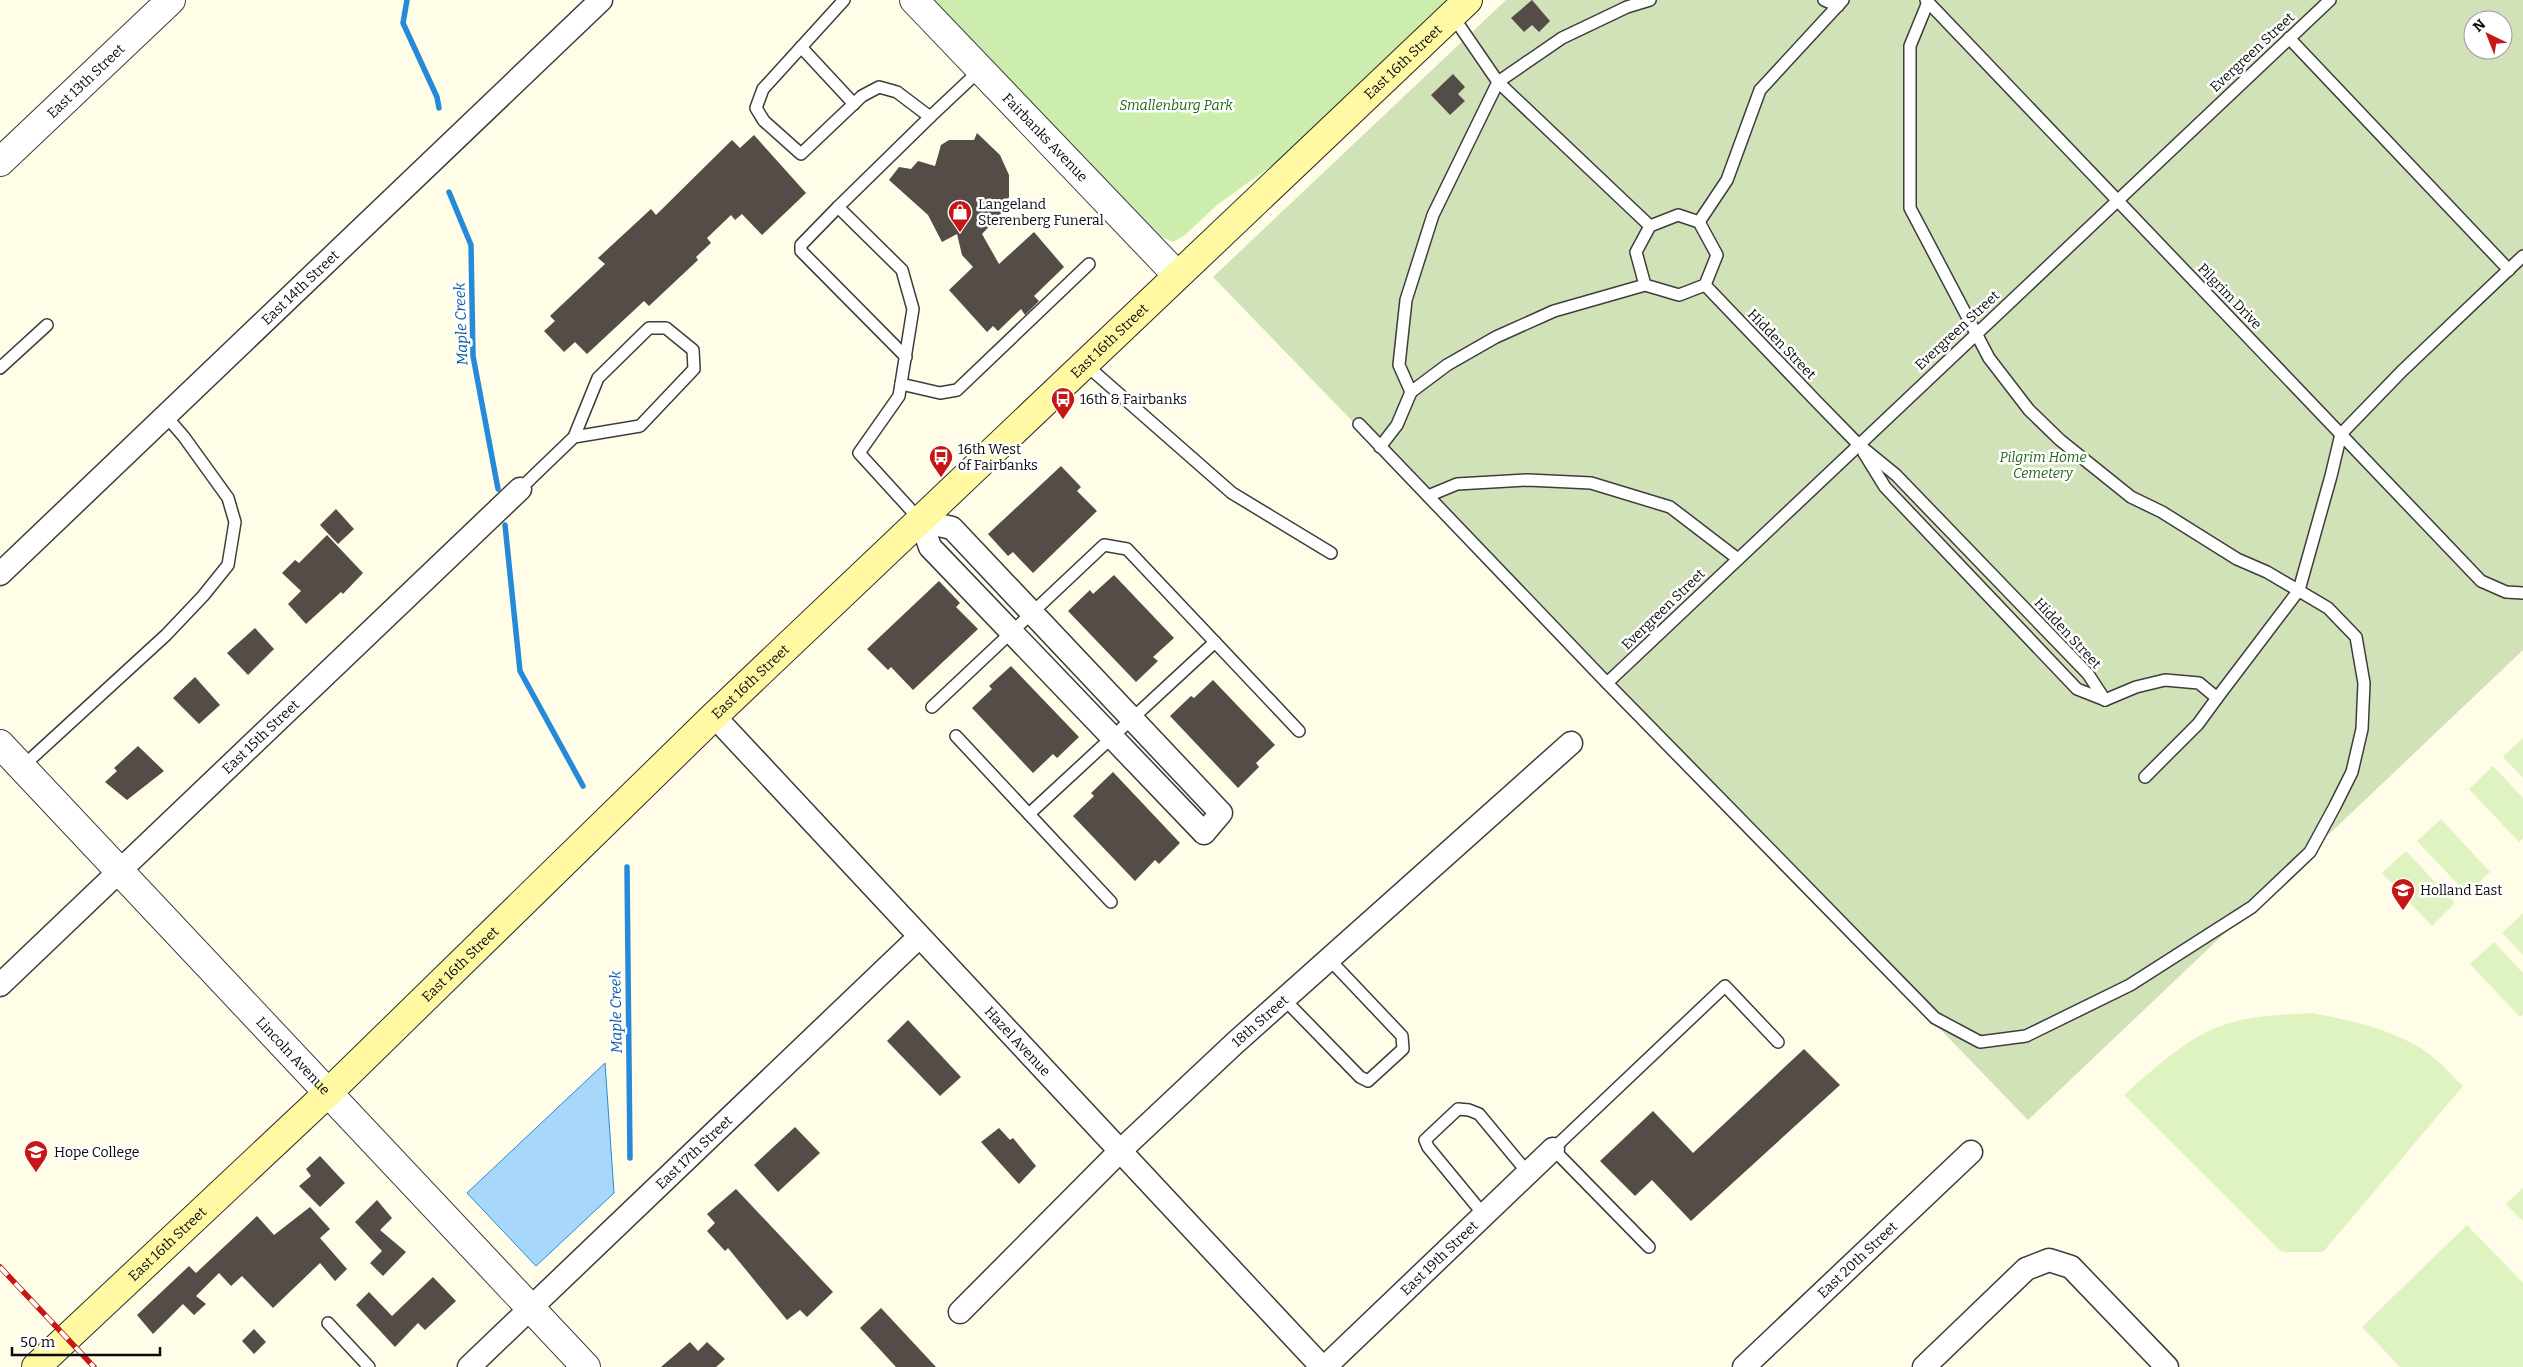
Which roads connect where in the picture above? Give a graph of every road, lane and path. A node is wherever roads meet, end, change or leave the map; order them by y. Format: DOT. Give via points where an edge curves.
graph roads {
  1 [pos="171,0"];
  2 [pos="601,0"];
  3 [pos="844,0"];
  4 [pos="914,0"];
  5 [pos="1650,0"];
  6 [pos="1824,0"];
  7 [pos="2330,0"];
  8 [pos="1927,1"];
  9 [pos="1840,3"];
  10 [pos="1460,7"];
  11 [pos="2289,38"];
  12 [pos="801,47"];
  13 [pos="981,68"];
  14 [pos="1498,82"];
  15 [pos="854,104"];
  16 [pos="930,117"];
  17 [pos="0,162"];
  18 [pos="2117,200"];
  19 [pos="838,207"];
  20 [pos="1699,222"];
  21 [pos="1650,226"];
  22 [pos="2523,256"];
  23 [pos="1089,264"];
  24 [pos="2509,270"];
  25 [pos="1177,275"];
  26 [pos="1645,285"];
  27 [pos="1705,285"];
  28 [pos="47,325"];
  29 [pos="1976,333"];
  30 [pos="906,358"];
  31 [pos="1085,364"];
  32 [pos="0,368"];
  33 [pos="901,384"];
  34 [pos="1411,392"];
  35 [pos="166,416"];
  36 [pos="1359,424"];
  37 [pos="2340,434"];
  38 [pos="574,437"];
  39 [pos="1858,444"];
  40 [pos="1380,447"];
  41 [pos="520,489"];
  42 [pos="1428,496"];
  43 [pos="921,521"];
  44 [pos="1331,553"];
  45 [pos="1738,559"];
  46 [pos="0,574"];
  47 [pos="2299,590"];
  48 [pos="2523,593"];
  49 [pos="1031,612"];
  50 [pos="1011,632"];
  51 [pos="1215,642"];
  52 [pos="1607,683"];
  53 [pos="2217,698"];
  54 [pos="2104,700"];
  55 [pos="932,707"];
  56 [pos="714,716"];
  57 [pos="1131,718"];
  58 [pos="1299,731"];
  59 [pos="956,736"];
  60 [pos="1111,736"];
  61 [pos="1570,743"];
  62 [pos="0,744"];
  63 [pos="22,767"];
  64 [pos="2145,777"];
  65 [pos="1029,814"];
  66 [pos="120,871"];
  67 [pos="1111,902"];
  68 [pos="919,937"];
  69 [pos="1329,959"];
  70 [pos="0,985"];
  71 [pos="1284,999"];
  72 [pos="1778,1042"];
  73 [pos="328,1092"];
  74 [pos="1553,1149"];
  75 [pos="1120,1151"];
  76 [pos="1971,1152"];
  77 [pos="1528,1173"];
  78 [pos="1484,1215"];
  79 [pos="1650,1247"];
  80 [pos="531,1308"];
  81 [pos="960,1312"];
  82 [pos="328,1323"];
  83 [pos="36,1367"];
  84 [pos="369,1367"];
  85 [pos="469,1367"];
  86 [pos="586,1367"];
  87 [pos="1323,1367"];
  88 [pos="1744,1367"];
  89 [pos="1924,1367"];
  90 [pos="2167,1367"];
  1 -- 17 [label="street, East 13th Street"];
  2 -- 35 [label="street, East 14th Street"];
  3 -- 12 [label="lane"];
  4 -- 13 [label="street, Fairbanks Avenue"];
  5 -- 14 [label="lane" via="1627,7 1562,38"];
  6 -- 9 [label="lane"];
  7 -- 11 [label="lane, Evergreen Street"];
  8 -- 18 [label="lane, Pilgrim Drive"];
  8 -- 29 [label="lane" via="1910,46 1910,208"];
  9 -- 20 [label="lane" via="1760,90 1727,180"];
  10 -- 14 [label="lane"];
  10 -- 25 [label="main road, East 16th Street"];
  11 -- 18 [label="lane, Evergreen Street"];
  11 -- 24 [label="lane"];
  12 -- 15 [label="lane"];
  12 -- 15 [label="lane" via="763,89 756,108 764,121 801,154"];
  13 -- 16 [label="lane"];
  13 -- 25 [label="street, Fairbanks Avenue"];
  14 -- 21 [label="lane"];
  14 -- 34 [label="lane" via="1433,215 1406,300 1399,365"];
  15 -- 16 [label="lane" via="879,87 897,92"];
  16 -- 19 [label="lane"];
  18 -- 29 [label="lane, Evergreen Street"];
  18 -- 37 [label="lane, Pilgrim Drive"];
  19 -- 30 [label="lane" via="902,270 913,309"];
  19 -- 30 [label="lane" via="801,245 801,251"];
  20 -- 21 [label="lane" via="1678,215"];
  20 -- 27 [label="lane" via="1717,255"];
  21 -- 26 [label="lane" via="1636,252"];
  22 -- 24 [label="lane"];
  23 -- 33 [label="lane" via="957,390 940,393"];
  24 -- 37 [label="lane"];
  25 -- 31 [label="main road, East 16th Street"];
  26 -- 27 [label="lane" via="1679,295"];
  26 -- 34 [label="lane" via="1554,311 1496,337 1447,365"];
  27 -- 39 [label="lane, Hidden Street"];
  28 -- 32 [label="lane"];
  29 -- 39 [label="lane, Evergreen Street"];
  29 -- 47 [label="lane" via="1989,358 2029,410 2109,481 2237,559"];
  30 -- 33 [label="lane"];
  31 -- 43 [label="main road, East 16th Street"];
  31 -- 44 [label="lane" via="1232,493"];
  33 -- 43 [label="lane" via="899,396 859,453"];
  34 -- 40 [label="lane" via="1396,425"];
  35 -- 46 [label="street, East 14th Street"];
  35 -- 63 [label="lane" via="228,498 235,522 228,565 166,635"];
  36 -- 40 [label="lane"];
  37 -- 47 [label="lane"];
  37 -- 48 [label="lane, Pilgrim Drive" via="2480,580 2506,592"];
  38 -- 38 [label="lane" via="598,378 648,328 666,328 693,350 694,368 640,426"];
  38 -- 41 [label="lane"];
  39 -- 45 [label="lane, Evergreen Street"];
  39 -- 54 [label="lane, Hidden Street" via="1896,475 2088,674"];
  39 -- 54 [label="lane, Hidden Street" via="1885,487 2070,682 2077,689"];
  40 -- 42 [label="lane"];
  41 -- 66 [label="street, East 15th Street"];
  42 -- 45 [label="lane" via="1457,484 1528,480 1591,483 1670,507"];
  42 -- 52 [label="lane"];
  43 -- 49 [label="street" via="952,528"];
  43 -- 50 [label="street" via="930,547"];
  43 -- 56 [label="main road, East 16th Street"];
  45 -- 52 [label="lane, Evergreen Street"];
  47 -- 52 [label="lane" via="2328,608 2356,637 2364,683 2362,729 2352,772 2310,852 2252,907 2130,985 2026,1036 1980,1042 1935,1018"];
  47 -- 53 [label="lane"];
  49 -- 50 [label="lane"];
  49 -- 51 [label="lane" via="1104,545 1127,549"];
  49 -- 57 [label="street"];
  50 -- 55 [label="lane"];
  50 -- 60 [label="street"];
  51 -- 57 [label="lane"];
  51 -- 58 [label="lane"];
  53 -- 54 [label="lane" via="2199,683 2164,680"];
  53 -- 64 [label="lane" via="2198,724"];
  56 -- 68 [label="street, Hazel Avenue"];
  56 -- 73 [label="main road, East 16th Street"];
  57 -- 60 [label="lane"];
  57 -- 60 [label="street" via="1221,814 1204,833"];
  59 -- 65 [label="lane"];
  60 -- 65 [label="lane"];
  61 -- 69 [label="street, 18th Street"];
  62 -- 63 [label="street, Lincoln Avenue"];
  63 -- 66 [label="street, Lincoln Avenue"];
  65 -- 67 [label="lane"];
  66 -- 70 [label="street, East 15th Street"];
  66 -- 73 [label="street, Lincoln Avenue"];
  68 -- 75 [label="street, Hazel Avenue"];
  68 -- 80 [label="street, East 17th Street"];
  69 -- 71 [label="street, 18th Street"];
  69 -- 71 [label="lane" via="1402,1036 1403,1049 1368,1082"];
  71 -- 75 [label="street, 18th Street"];
  72 -- 74 [label="lane" via="1725,986"];
  73 -- 80 [label="street, Lincoln Avenue"];
  73 -- 83 [label="main road, East 16th Street"];
  74 -- 77 [label="street, East 19th Street"];
  74 -- 79 [label="lane"];
  75 -- 81 [label="street, 18th Street"];
  75 -- 87 [label="street, Hazel Avenue"];
  76 -- 88 [label="street, East 20th Street"];
  77 -- 78 [label="street, East 19th Street"];
  77 -- 78 [label="lane" via="1479,1114 1469,1110 1458,1109 1425,1140"];
  78 -- 87 [label="street, East 19th Street"];
  80 -- 85 [label="street, East 17th Street"];
  80 -- 86 [label="street, Lincoln Avenue"];
  82 -- 84 [label="lane"];
  89 -- 90 [label="street" via="2026,1268 2049,1260 2071,1267"];
}
